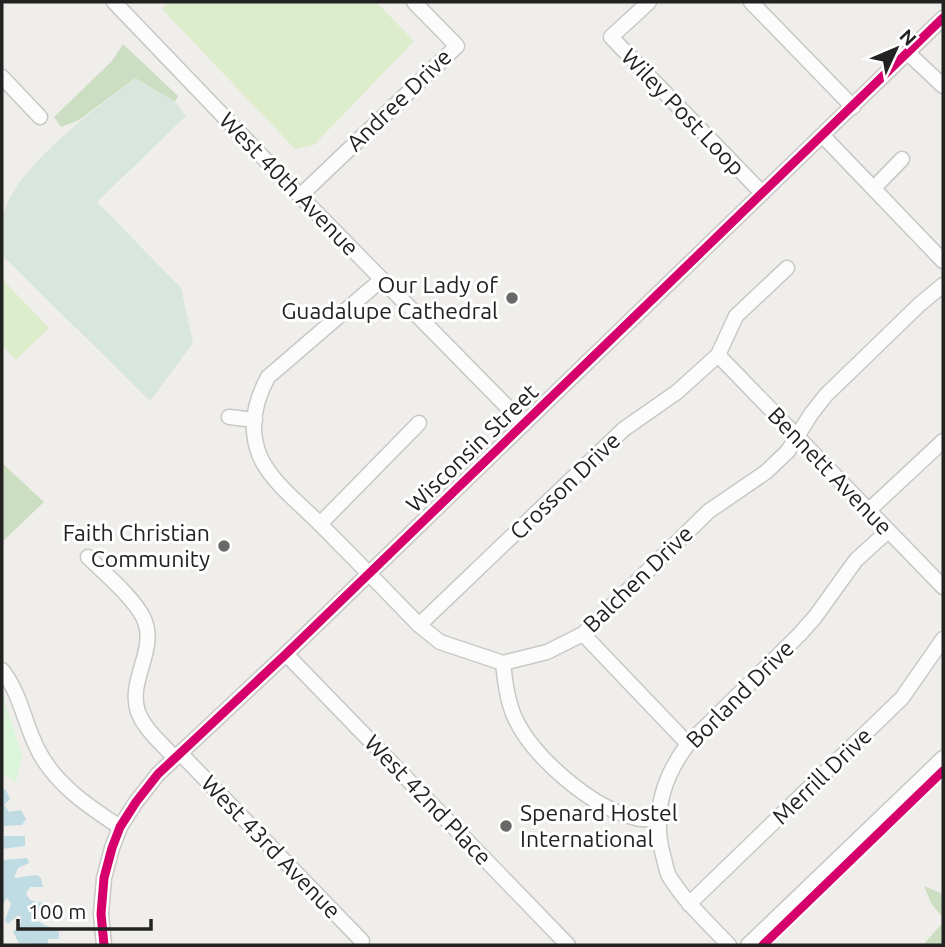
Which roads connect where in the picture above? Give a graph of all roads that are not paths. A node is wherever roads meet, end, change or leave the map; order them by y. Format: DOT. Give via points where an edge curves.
graph roads {
  1 [pos="114,2"];
  2 [pos="414,2"];
  3 [pos="649,2"];
  4 [pos="751,2"];
  5 [pos="943,18"];
  6 [pos="908,52"];
  7 [pos="2,78"];
  8 [pos="943,86"];
  9 [pos="853,107"];
  10 [pos="40,117"];
  11 [pos="823,136"];
  12 [pos="902,159"];
  13 [pos="875,187"];
  14 [pos="762,193"];
  15 [pos="300,196"];
  16 [pos="943,261"];
  17 [pos="787,268"];
  18 [pos="381,279"];
  19 [pos="943,285"];
  20 [pos="718,355"];
  21 [pos="229,418"];
  22 [pos="255,420"];
  23 [pos="419,423"];
  24 [pos="524,424"];
  25 [pos="797,437"];
  26 [pos="943,441"];
  27 [pos="869,511"];
  28 [pos="320,524"];
  29 [pos="888,531"];
  30 [pos="88,557"];
  31 [pos="369,574"];
  32 [pos="943,587"];
  33 [pos="419,625"];
  34 [pos="583,634"];
  35 [pos="943,639"];
  36 [pos="286,654"];
  37 [pos="503,663"];
  38 [pos="2,670"];
  39 [pos="688,744"];
  40 [pos="177,756"];
  41 [pos="943,758"];
  42 [pos="658,819"];
  43 [pos="120,827"];
  44 [pos="689,904"];
  45 [pos="362,941"];
  46 [pos="104,945"];
  47 [pos="568,945"];
  48 [pos="729,945"];
  49 [pos="748,945"];
  1 -- 15 [label="street, West 40th Avenue"];
  2 -- 15 [label="street, Andree Drive" via="457,46"];
  3 -- 14 [label="street, Wiley Post Loop" via="611,37"];
  4 -- 9 [label="street"];
  5 -- 6 [label="street, Wisconsin Street"];
  6 -- 8 [label="street"];
  6 -- 9 [label="street, Wisconsin Street"];
  7 -- 10 [label="street"];
  9 -- 11 [label="street, Wisconsin Street"];
  11 -- 13 [label="street"];
  11 -- 14 [label="street, Wisconsin Street"];
  12 -- 13 [label="street"];
  13 -- 16 [label="street"];
  14 -- 24 [label="street, Wisconsin Street"];
  15 -- 18 [label="street, West 40th Avenue"];
  17 -- 20 [label="street" via="736,316"];
  18 -- 22 [label="street" via="268,377 259,393"];
  18 -- 24 [label="street, West 40th Avenue"];
  19 -- 25 [label="street, Balchen Drive" via="826,395"];
  20 -- 25 [label="street, Bennett Avenue"];
  20 -- 33 [label="street, Crosson Drive" via="677,392 624,429"];
  21 -- 22 [label="street"];
  22 -- 28 [label="street" via="260,456"];
  23 -- 28 [label="street"];
  24 -- 31 [label="street, Wisconsin Street"];
  25 -- 27 [label="street, Bennett Avenue"];
  25 -- 34 [label="street, Balchen Drive" via="766,472 709,512"];
  26 -- 27 [label="street"];
  27 -- 29 [label="street, Bennett Avenue"];
  28 -- 31 [label="street"];
  29 -- 32 [label="street, Bennett Avenue"];
  29 -- 39 [label="street, Borland Drive" via="856,560 799,635"];
  30 -- 40 [label="street, West 43rd Avenue" via="144,618 147,652 135,694 138,710 145,725"];
  31 -- 33 [label="street"];
  31 -- 36 [label="street, Wisconsin Street"];
  33 -- 37 [label="street" via="440,642"];
  34 -- 37 [label="street, Balchen Drive" via="547,652"];
  34 -- 39 [label="street"];
  35 -- 44 [label="street, Merrill Drive" via="902,698"];
  36 -- 40 [label="street, Wisconsin Street"];
  36 -- 47 [label="street, West 42nd Place"];
  37 -- 42 [label="street" via="515,717 559,772 612,810 638,819"];
  38 -- 43 [label="street" via="48,766 87,806"];
  39 -- 42 [label="street, Borland Drive" via="673,764"];
  40 -- 43 [label="street, Wisconsin Street"];
  40 -- 45 [label="street, West 43rd Avenue"];
  41 -- 49 [label="street"];
  42 -- 44 [label="street, Borland Drive" via="668,873"];
  43 -- 46 [label="street, Wisconsin Street" via="104,878"];
  44 -- 48 [label="street, Borland Drive"];
}
